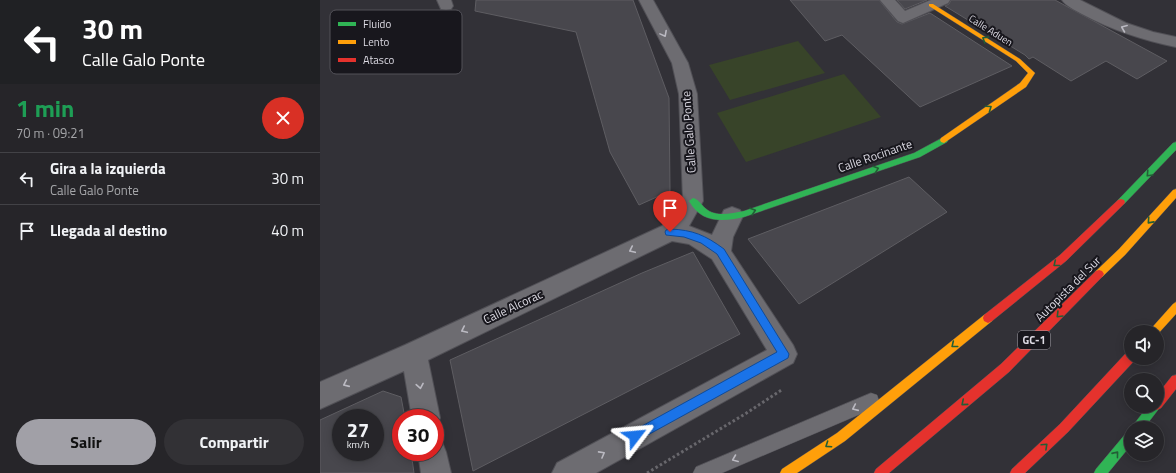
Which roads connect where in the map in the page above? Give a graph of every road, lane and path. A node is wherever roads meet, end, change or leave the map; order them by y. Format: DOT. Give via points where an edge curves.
graph roads {
  1 [pos="646,0"];
  2 [pos="887,0"];
  3 [pos="1069,0"];
  4 [pos="937,3"];
  5 [pos="1169,41"];
  6 [pos="1018,60"];
  7 [pos="1176,145"];
  8 [pos="1176,192"];
  9 [pos="693,201"];
  10 [pos="732,216"];
  11 [pos="670,232"];
  12 [pos="720,252"];
  13 [pos="1176,307"];
  14 [pos="1159,325"];
  15 [pos="414,354"];
  16 [pos="1124,364"];
  17 [pos="1176,380"];
  18 [pos="903,387"];
  19 [pos="784,388"];
  20 [pos="1164,395"];
  21 [pos="320,396"];
  22 [pos="424,409"];
  23 [pos="1149,413"];
  24 [pos="1143,421"];
  25 [pos="1124,445"];
  26 [pos="434,461"];
  27 [pos="436,473"];
  28 [pos="568,473"];
  29 [pos="647,473"];
  30 [pos="702,473"];
  31 [pos="786,473"];
  32 [pos="880,473"];
  33 [pos="1016,473"];
  34 [pos="1101,473"];
  1 -- 9 [label="street, Calle Galo Ponte, one-way" via="680,64 688,94"];
  2 -- 4 [label="street" via="902,18"];
  5 -- 3 [label="street, one-way" via="1139,34"];
  6 -- 4 [label="main road, Calle Aduen, one-way"];
  10 -- 6 [label="main road, Calle Rocinante, one-way" via="917,155 930,148 1023,85 1032,73"];
  7 -- 18 [label="main road, one-way" via="1139,185 1063,258"];
  8 -- 32 [label="main road, Autopista del Sur / GC-1, one-way" via="1122,252 1005,368"];
  9 -- 10 [label="main road, Calle Rocinante" via="704,215"];
  9 -- 11 [label="street, Calle Alcorac"];
  10 -- 12 [label="street" via="722,237"];
  11 -- 12 [label="street" via="704,240"];
  11 -- 15 [label="street, Calle Alcorac, one-way"];
  28 -- 12 [label="street, one-way" via="784,354"];
  13 -- 14 [label="main road"];
  15 -- 21 [label="street, Calle Alcorac, one-way"];
  15 -- 22 [label="street, one-way"];
  33 -- 16 [label="main road, one-way" via="1064,428"];
  17 -- 20 [label="main road"];
  18 -- 30 [label="lane, one-way"];
  18 -- 31 [label="main road, one-way" via="840,436"];
  19 -- 29 [label="path"];
  23 -- 24 [label="main road"];
  34 -- 25 [label="main road, one-way"];
  26 -- 27 [label="street"];
}
